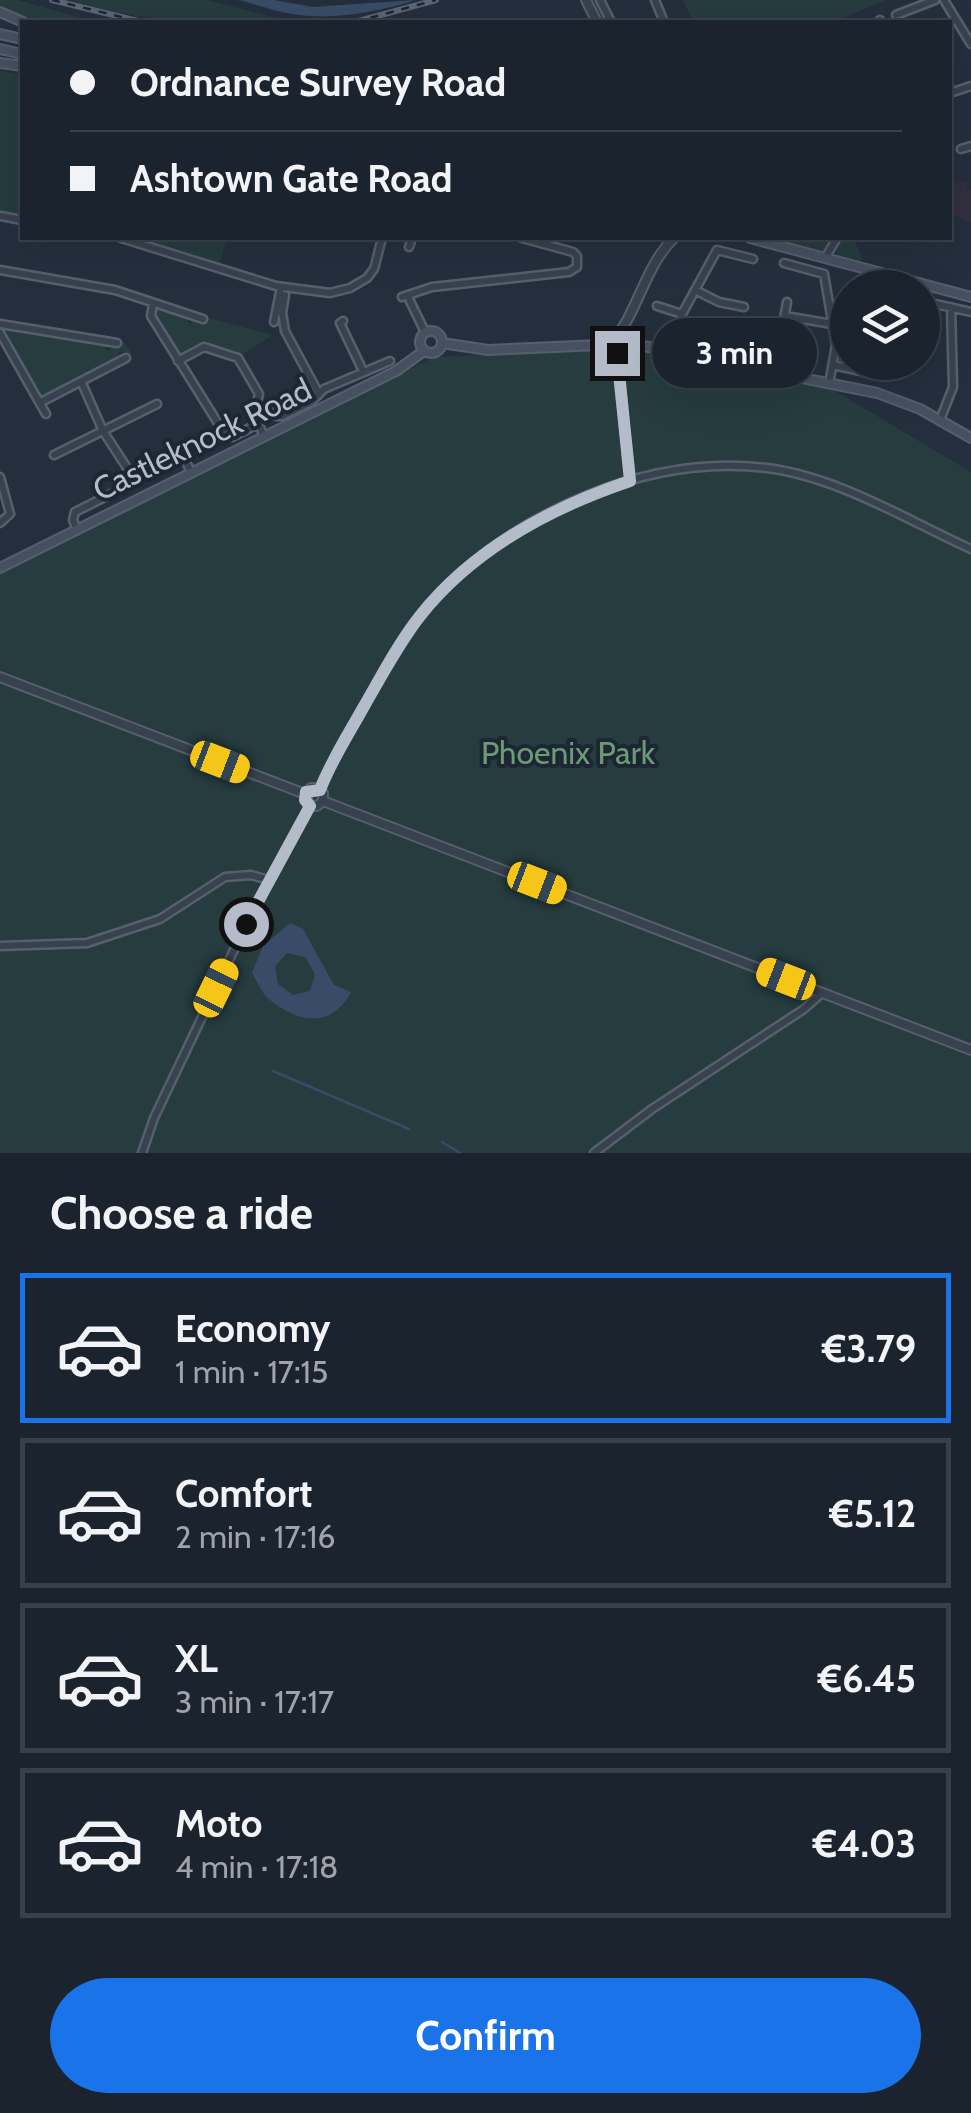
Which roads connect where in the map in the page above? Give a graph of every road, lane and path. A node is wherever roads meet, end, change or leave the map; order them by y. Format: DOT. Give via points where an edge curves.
graph roads {
  1 [pos="935,0"];
  2 [pos="944,0"];
  3 [pos="896,14"];
  4 [pos="971,44"];
  5 [pos="971,146"];
  6 [pos="960,149"];
  7 [pos="127,240"];
  8 [pos="381,240"];
  9 [pos="412,240"];
  10 [pos="529,240"];
  11 [pos="671,240"];
  12 [pos="758,240"];
  13 [pos="836,240"];
  14 [pos="410,247"];
  15 [pos="832,247"];
  16 [pos="825,258"];
  17 [pos="753,259"];
  18 [pos="837,262"];
  19 [pos="784,264"];
  20 [pos="0,270"];
  21 [pos="694,290"];
  22 [pos="284,291"];
  23 [pos="971,298"];
  24 [pos="787,302"];
  25 [pos="153,303"];
  26 [pos="940,304"];
  27 [pos="657,306"];
  28 [pos="744,307"];
  29 [pos="950,307"];
  30 [pos="830,312"];
  31 [pos="971,312"];
  32 [pos="682,314"];
  33 [pos="191,315"];
  34 [pos="785,316"];
  35 [pos="204,319"];
  36 [pos="343,321"];
  37 [pos="0,324"];
  38 [pos="830,324"];
  39 [pos="188,325"];
  40 [pos="782,331"];
  41 [pos="0,332"];
  42 [pos="425,332"];
  43 [pos="676,336"];
  44 [pos="614,340"];
  45 [pos="442,343"];
  46 [pos="117,344"];
  47 [pos="424,351"];
  48 [pos="673,352"];
  49 [pos="732,353"];
  50 [pos="126,358"];
  51 [pos="178,361"];
  52 [pos="390,361"];
  53 [pos="362,372"];
  54 [pos="830,376"];
  55 [pos="80,381"];
  56 [pos="828,384"];
  57 [pos="319,394"];
  58 [pos="41,402"];
  59 [pos="158,404"];
  60 [pos="258,404"];
  61 [pos="46,414"];
  62 [pos="940,420"];
  63 [pos="252,428"];
  64 [pos="103,431"];
  65 [pos="264,436"];
  66 [pos="971,438"];
  67 [pos="54,455"];
  68 [pos="192,472"];
  69 [pos="0,477"];
  70 [pos="630,481"];
  71 [pos="111,494"];
  72 [pos="0,523"];
  73 [pos="77,530"];
  74 [pos="971,550"];
  75 [pos="0,568"];
  76 [pos="0,677"];
  77 [pos="320,790"];
  78 [pos="305,794"];
  79 [pos="323,801"];
  80 [pos="310,806"];
  81 [pos="269,880"];
  82 [pos="0,946"];
  83 [pos="822,993"];
  84 [pos="971,1050"];
  85 [pos="142,1153"];
  86 [pos="594,1153"];
  1 -- 3 [label="street"];
  2 -- 4 [label="street"];
  5 -- 6 [label="street"];
  7 -- 22 [label="street"];
  8 -- 22 [label="street" via="373,271 350,288 330,294"];
  9 -- 14 [label="street"];
  10 -- 42 [label="street" via="573,252 578,262 569,272 432,286 405,296"];
  11 -- 44 [label="street"];
  12 -- 16 [label="main road"];
  13 -- 15 [label="street"];
  15 -- 16 [label="street"];
  15 -- 18 [label="street"];
  16 -- 18 [label="main road"];
  17 -- 21 [label="street" via="717,250"];
  18 -- 23 [label="main road"];
  19 -- 30 [label="street" via="824,274"];
  20 -- 25 [label="street"];
  21 -- 28 [label="street"];
  21 -- 32 [label="street"];
  22 -- 57 [label="street" via="278,325"];
  24 -- 34 [label="street"];
  25 -- 33 [label="street"];
  25 -- 51 [label="street" via="151,316"];
  26 -- 29 [label="street"];
  27 -- 32 [label="street"];
  29 -- 31 [label="street"];
  29 -- 62 [label="street" via="954,387"];
  32 -- 43 [label="street"];
  33 -- 35 [label="street"];
  33 -- 39 [label="street"];
  34 -- 38 [label="street"];
  34 -- 40 [label="street"];
  36 -- 53 [label="street"];
  37 -- 46 [label="street"];
  41 -- 58 [label="street"];
  42 -- 45 [label="main road" via="435,332"];
  42 -- 47 [label="main road"];
  43 -- 48 [label="street"];
  43 -- 49 [label="street"];
  44 -- 45 [label="main road" via="488,350"];
  44 -- 48 [label="main road"];
  44 -- 70 [label="street"];
  45 -- 47 [label="main road" via="437,352"];
  47 -- 65 [label="main road, Castleknock Road"];
  48 -- 56 [label="main road"];
  50 -- 55 [label="street"];
  51 -- 60 [label="street" via="204,348 234,355 259,394"];
  51 -- 63 [label="street" via="226,436"];
  52 -- 53 [label="street"];
  53 -- 57 [label="street"];
  54 -- 56 [label="street"];
  55 -- 58 [label="street"];
  55 -- 64 [label="street"];
  56 -- 62 [label="main road" via="898,400"];
  57 -- 60 [label="street" via="279,416"];
  58 -- 61 [label="street"];
  59 -- 64 [label="street"];
  60 -- 65 [label="street" via="254,414"];
  62 -- 66 [label="main road"];
  64 -- 67 [label="street"];
  64 -- 68 [label="street" via="133,475 183,453"];
  65 -- 68 [label="main road, Castleknock Road"];
  68 -- 73 [label="main road, Castleknock Road"];
  69 -- 72 [label="street" via="10,514"];
  70 -- 74 [label="street" via="706,468 786,472"];
  70 -- 77 [label="street" via="527,525 437,596 400,644"];
  71 -- 73 [label="street" via="75,512"];
  73 -- 75 [label="main road, Castleknock Road"];
  76 -- 78 [label="street"];
  77 -- 78 [label="street"];
  77 -- 79 [label="street"];
  78 -- 80 [label="street"];
  79 -- 80 [label="street"];
  79 -- 83 [label="street"];
  80 -- 81 [label="street"];
  81 -- 82 [label="street" via="226,877 160,918 87,943"];
  81 -- 85 [label="street"];
  83 -- 84 [label="street"];
  83 -- 86 [label="street"];
}
